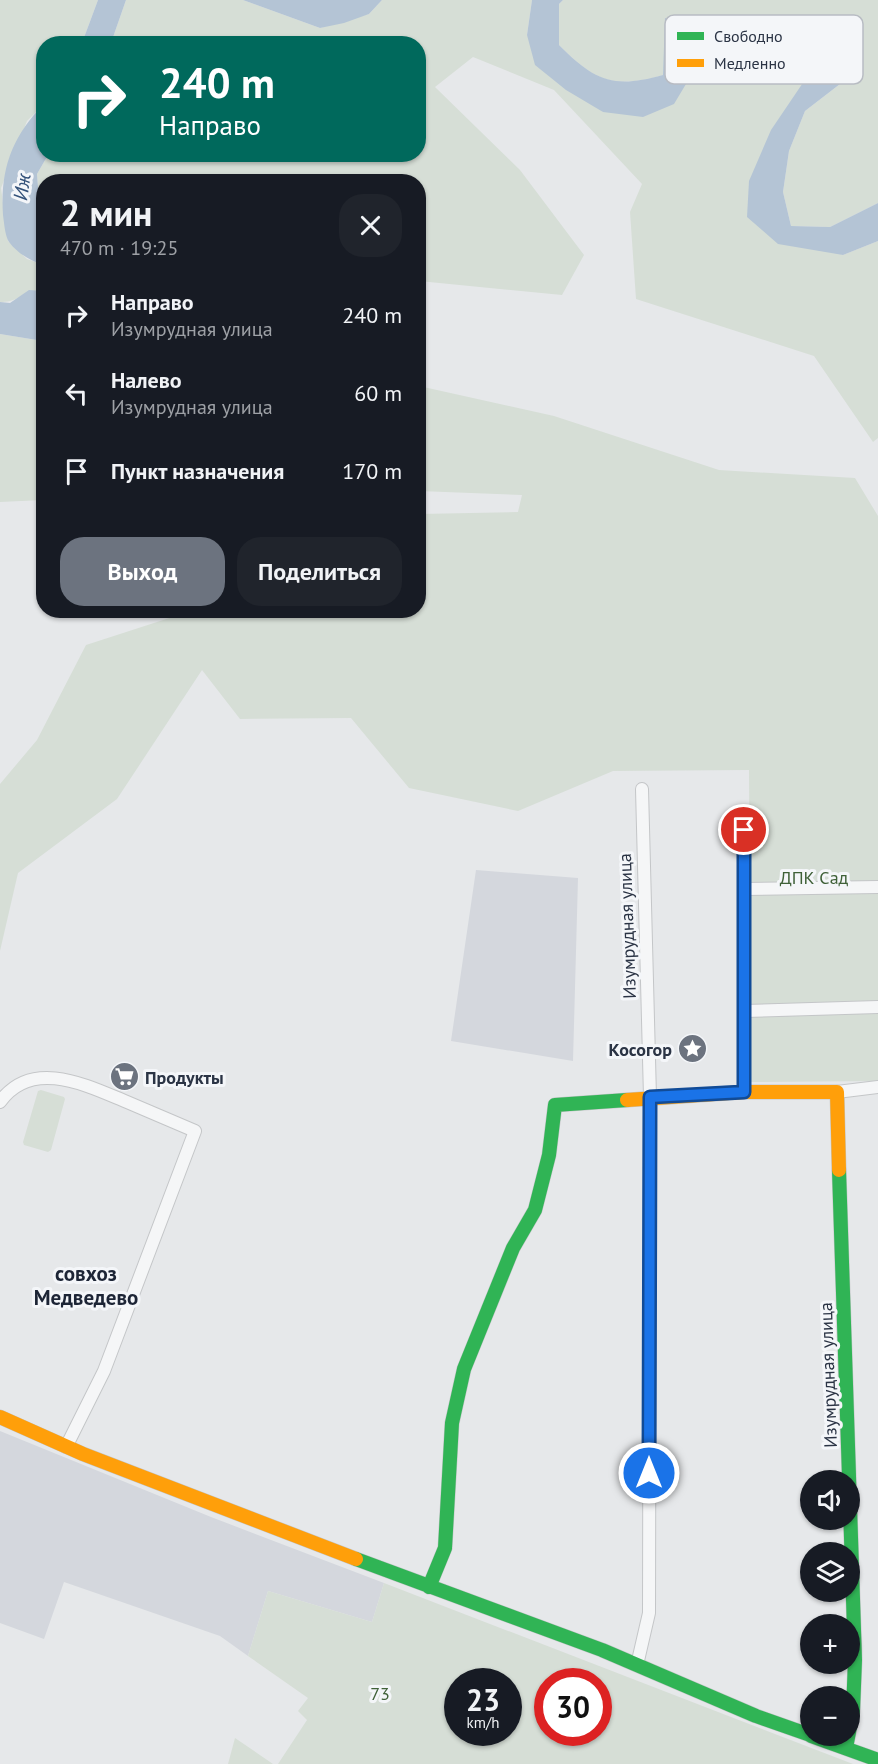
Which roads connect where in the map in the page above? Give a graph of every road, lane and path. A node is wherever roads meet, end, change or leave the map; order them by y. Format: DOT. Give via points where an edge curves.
graph roads {
  1 [pos="642,789"];
  2 [pos="744,830"];
  3 [pos="878,887"];
  4 [pos="744,889"];
  5 [pos="878,1007"];
  6 [pos="745,1011"];
  7 [pos="878,1087"];
  8 [pos="744,1092"];
  9 [pos="837,1092"];
  10 [pos="650,1097"];
  11 [pos="0,1102"];
  12 [pos="0,1417"];
  13 [pos="66,1447"];
  14 [pos="429,1587"];
  15 [pos="637,1665"];
  16 [pos="800,1731"];
  17 [pos="841,1746"];
  18 [pos="846,1748"];
  19 [pos="878,1761"];
  1 -- 10 [label="street, Изумрудная улица"];
  2 -- 4 [label="street"];
  3 -- 4 [label="street"];
  4 -- 6 [label="street"];
  5 -- 6 [label="street"];
  6 -- 8 [label="street"];
  7 -- 9 [label="street"];
  8 -- 9 [label="street"];
  8 -- 10 [label="street"];
  9 -- 18 [label="street, Изумрудная улица" via="855,1660 853,1711"];
  10 -- 14 [label="street" via="555,1105 549,1155 535,1210 513,1248 464,1370 452,1423 445,1548"];
  10 -- 15 [label="street, Изумрудная улица" via="649,1613"];
  11 -- 13 [label="street" via="15,1088 42,1078 74,1080 195,1131 104,1371"];
  12 -- 13 [label="street"];
  13 -- 14 [label="street"];
  14 -- 15 [label="street"];
  15 -- 16 [label="street"];
  17 -- 18 [label="street"];
  18 -- 19 [label="street"];
}
